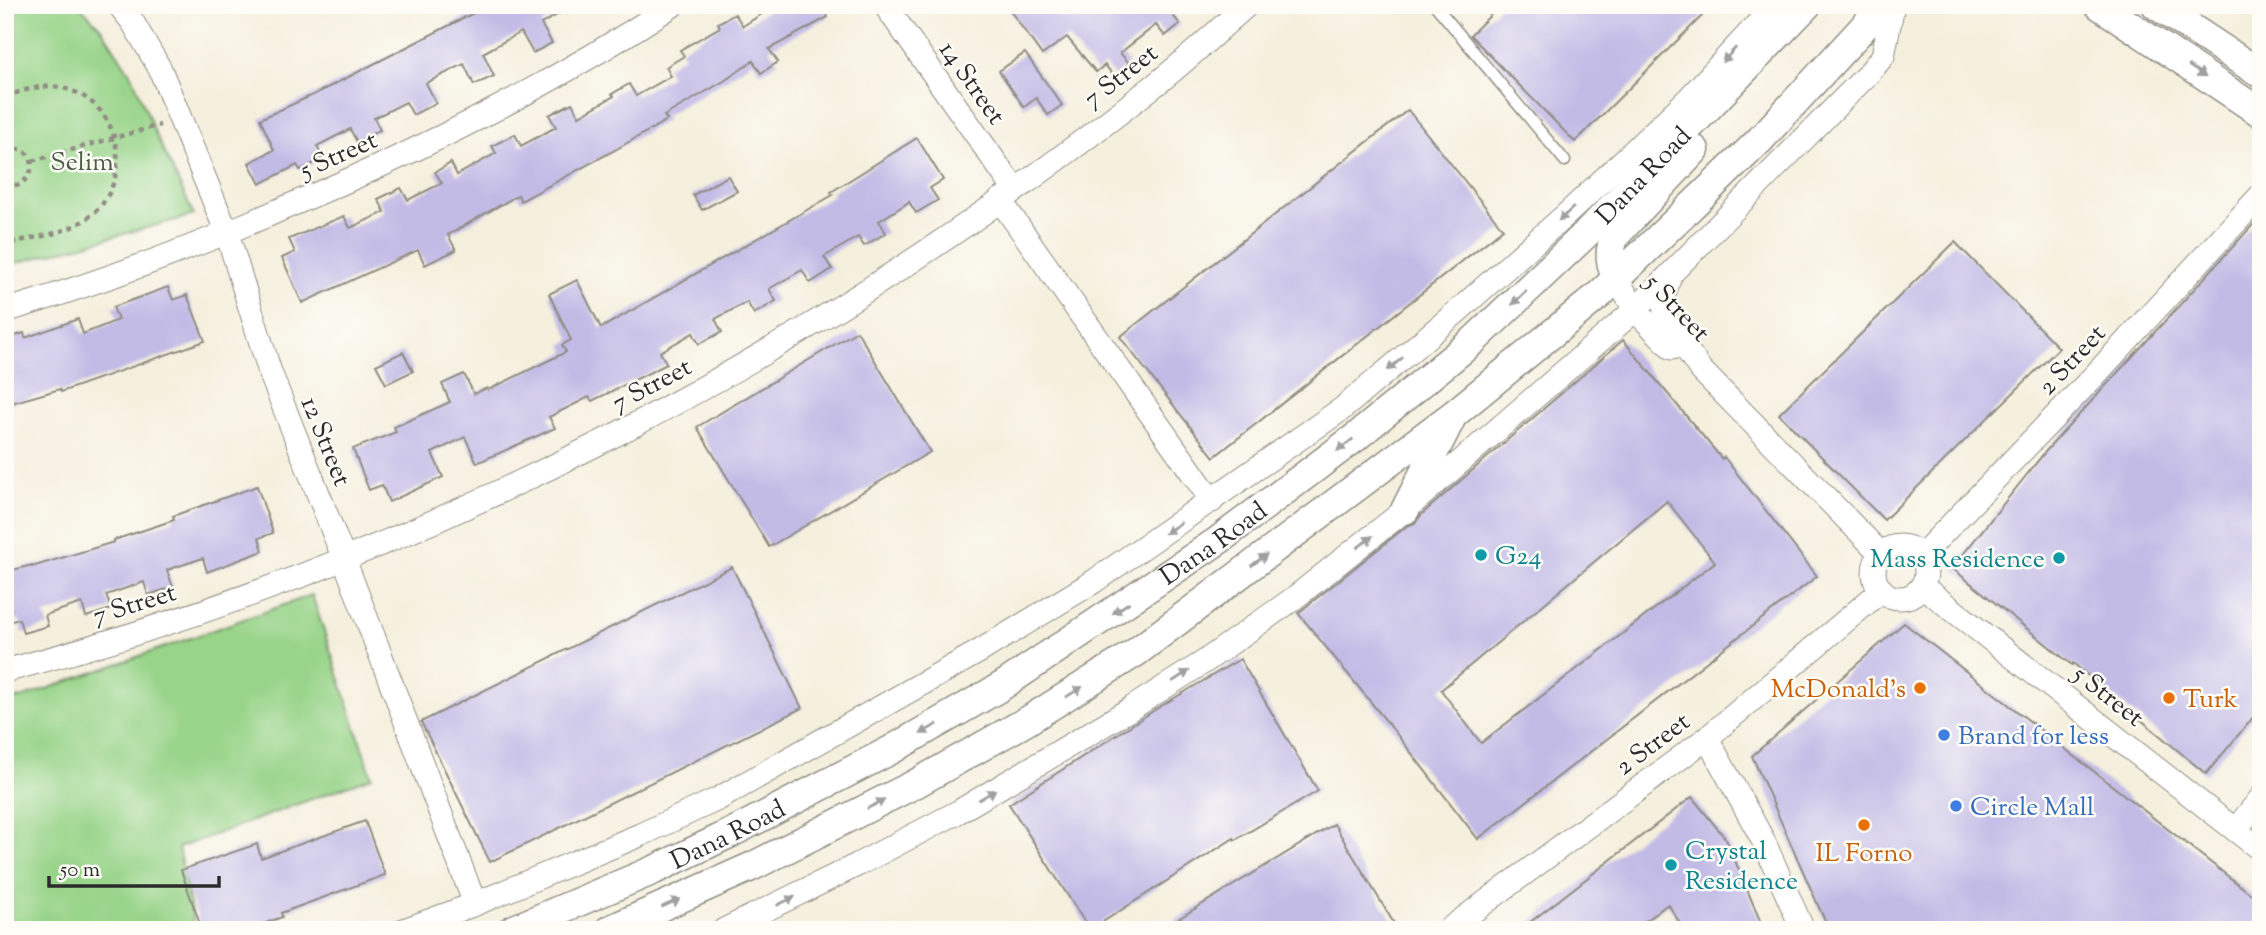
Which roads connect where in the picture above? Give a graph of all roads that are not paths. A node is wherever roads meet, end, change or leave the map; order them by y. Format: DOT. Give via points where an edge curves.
graph roads {
  1 [pos="119,5"];
  2 [pos="673,5"];
  3 [pos="885,5"];
  4 [pos="1247,5"];
  5 [pos="1435,5"];
  6 [pos="1775,5"];
  7 [pos="1807,5"];
  8 [pos="1884,5"];
  9 [pos="1894,5"];
  10 [pos="2099,5"];
  11 [pos="2156,5"];
  12 [pos="2192,29"];
  13 [pos="2170,54"];
  14 [pos="2261,74"];
  15 [pos="1732,85"];
  16 [pos="2259,115"];
  17 [pos="1565,161"];
  18 [pos="2260,194"];
  19 [pos="1007,195"];
  20 [pos="227,233"];
  21 [pos="1671,274"];
  22 [pos="1617,279"];
  23 [pos="1635,310"];
  24 [pos="5,311"];
  25 [pos="1700,369"];
  26 [pos="1454,414"];
  27 [pos="1212,501"];
  28 [pos="1405,510"];
  29 [pos="1881,554"];
  30 [pos="1921,556"];
  31 [pos="344,559"];
  32 [pos="1922,586"];
  33 [pos="1881,590"];
  34 [pos="5,671"];
  35 [pos="1707,738"];
  36 [pos="2261,798"];
  37 [pos="2236,829"];
  38 [pos="2261,849"];
  39 [pos="475,904"];
  40 [pos="1449,929"];
  41 [pos="404,930"];
  42 [pos="512,930"];
  43 [pos="608,930"];
  44 [pos="724,930"];
  45 [pos="1802,930"];
  1 -- 20 [label="street, 12 Street" via="160,69"];
  2 -- 20 [label="street, 5 Street" via="468,123 387,164"];
  3 -- 19 [label="street, 14 Street"];
  4 -- 19 [label="street, 7 Street" via="1157,84"];
  5 -- 17 [label="lane"];
  6 -- 27 [label="street, one-way" via="1689,98 1469,301 1342,409"];
  7 -- 15 [label="street, Dana Road"];
  8 -- 22 [label="street, Dana Road" via="1759,141"];
  9 -- 21 [label="street" via="1883,56"];
  10 -- 13 [label="street"];
  11 -- 12 [label="street"];
  12 -- 13 [label="street" via="2180,29 2170,36"];
  12 -- 14 [label="street"];
  13 -- 16 [label="street, one-way"];
  15 -- 22 [label="street" via="1723,115 1713,129 1615,236 1610,254"];
  15 -- 42 [label="street, Dana Road, one-way" via="1473,341 1219,540 1002,686 891,750 720,839"];
  18 -- 30 [label="street, 2 Street"];
  19 -- 27 [label="street, 14 Street"];
  19 -- 31 [label="street, 7 Street" via="911,262 694,394 570,458"];
  20 -- 24 [label="street, 5 Street"];
  20 -- 31 [label="street, 12 Street" via="270,372"];
  21 -- 23 [label="street"];
  21 -- 25 [label="street, 5 Street" via="1663,297 1666,319"];
  22 -- 23 [label="street, 5 Street"];
  22 -- 26 [label="street, Dana Road"];
  23 -- 25 [label="street, 5 Street" via="1680,356"];
  23 -- 28 [label="street"];
  25 -- 29 [label="street, 5 Street"];
  26 -- 28 [label="street"];
  43 -- 26 [label="street, Dana Road, one-way" via="753,866 1027,721 1135,653"];
  27 -- 39 [label="street, one-way" via="1094,582 980,651 718,799"];
  44 -- 28 [label="street, one-way" via="958,812 1128,711 1282,607"];
  29 -- 30 [label="street" via="1906,547"];
  29 -- 33 [label="street" via="1874,568"];
  30 -- 32 [label="street" via="1926,571"];
  31 -- 34 [label="street, 7 Street" via="239,599"];
  31 -- 39 [label="street, 12 Street"];
  32 -- 33 [label="street" via="1903,598"];
  32 -- 37 [label="street, 5 Street"];
  33 -- 35 [label="street, 2 Street"];
  35 -- 40 [label="street, 2 Street"];
  35 -- 45 [label="street" via="1763,840"];
  36 -- 37 [label="street"];
  37 -- 38 [label="street, 5 Street"];
  39 -- 41 [label="street"];
}
